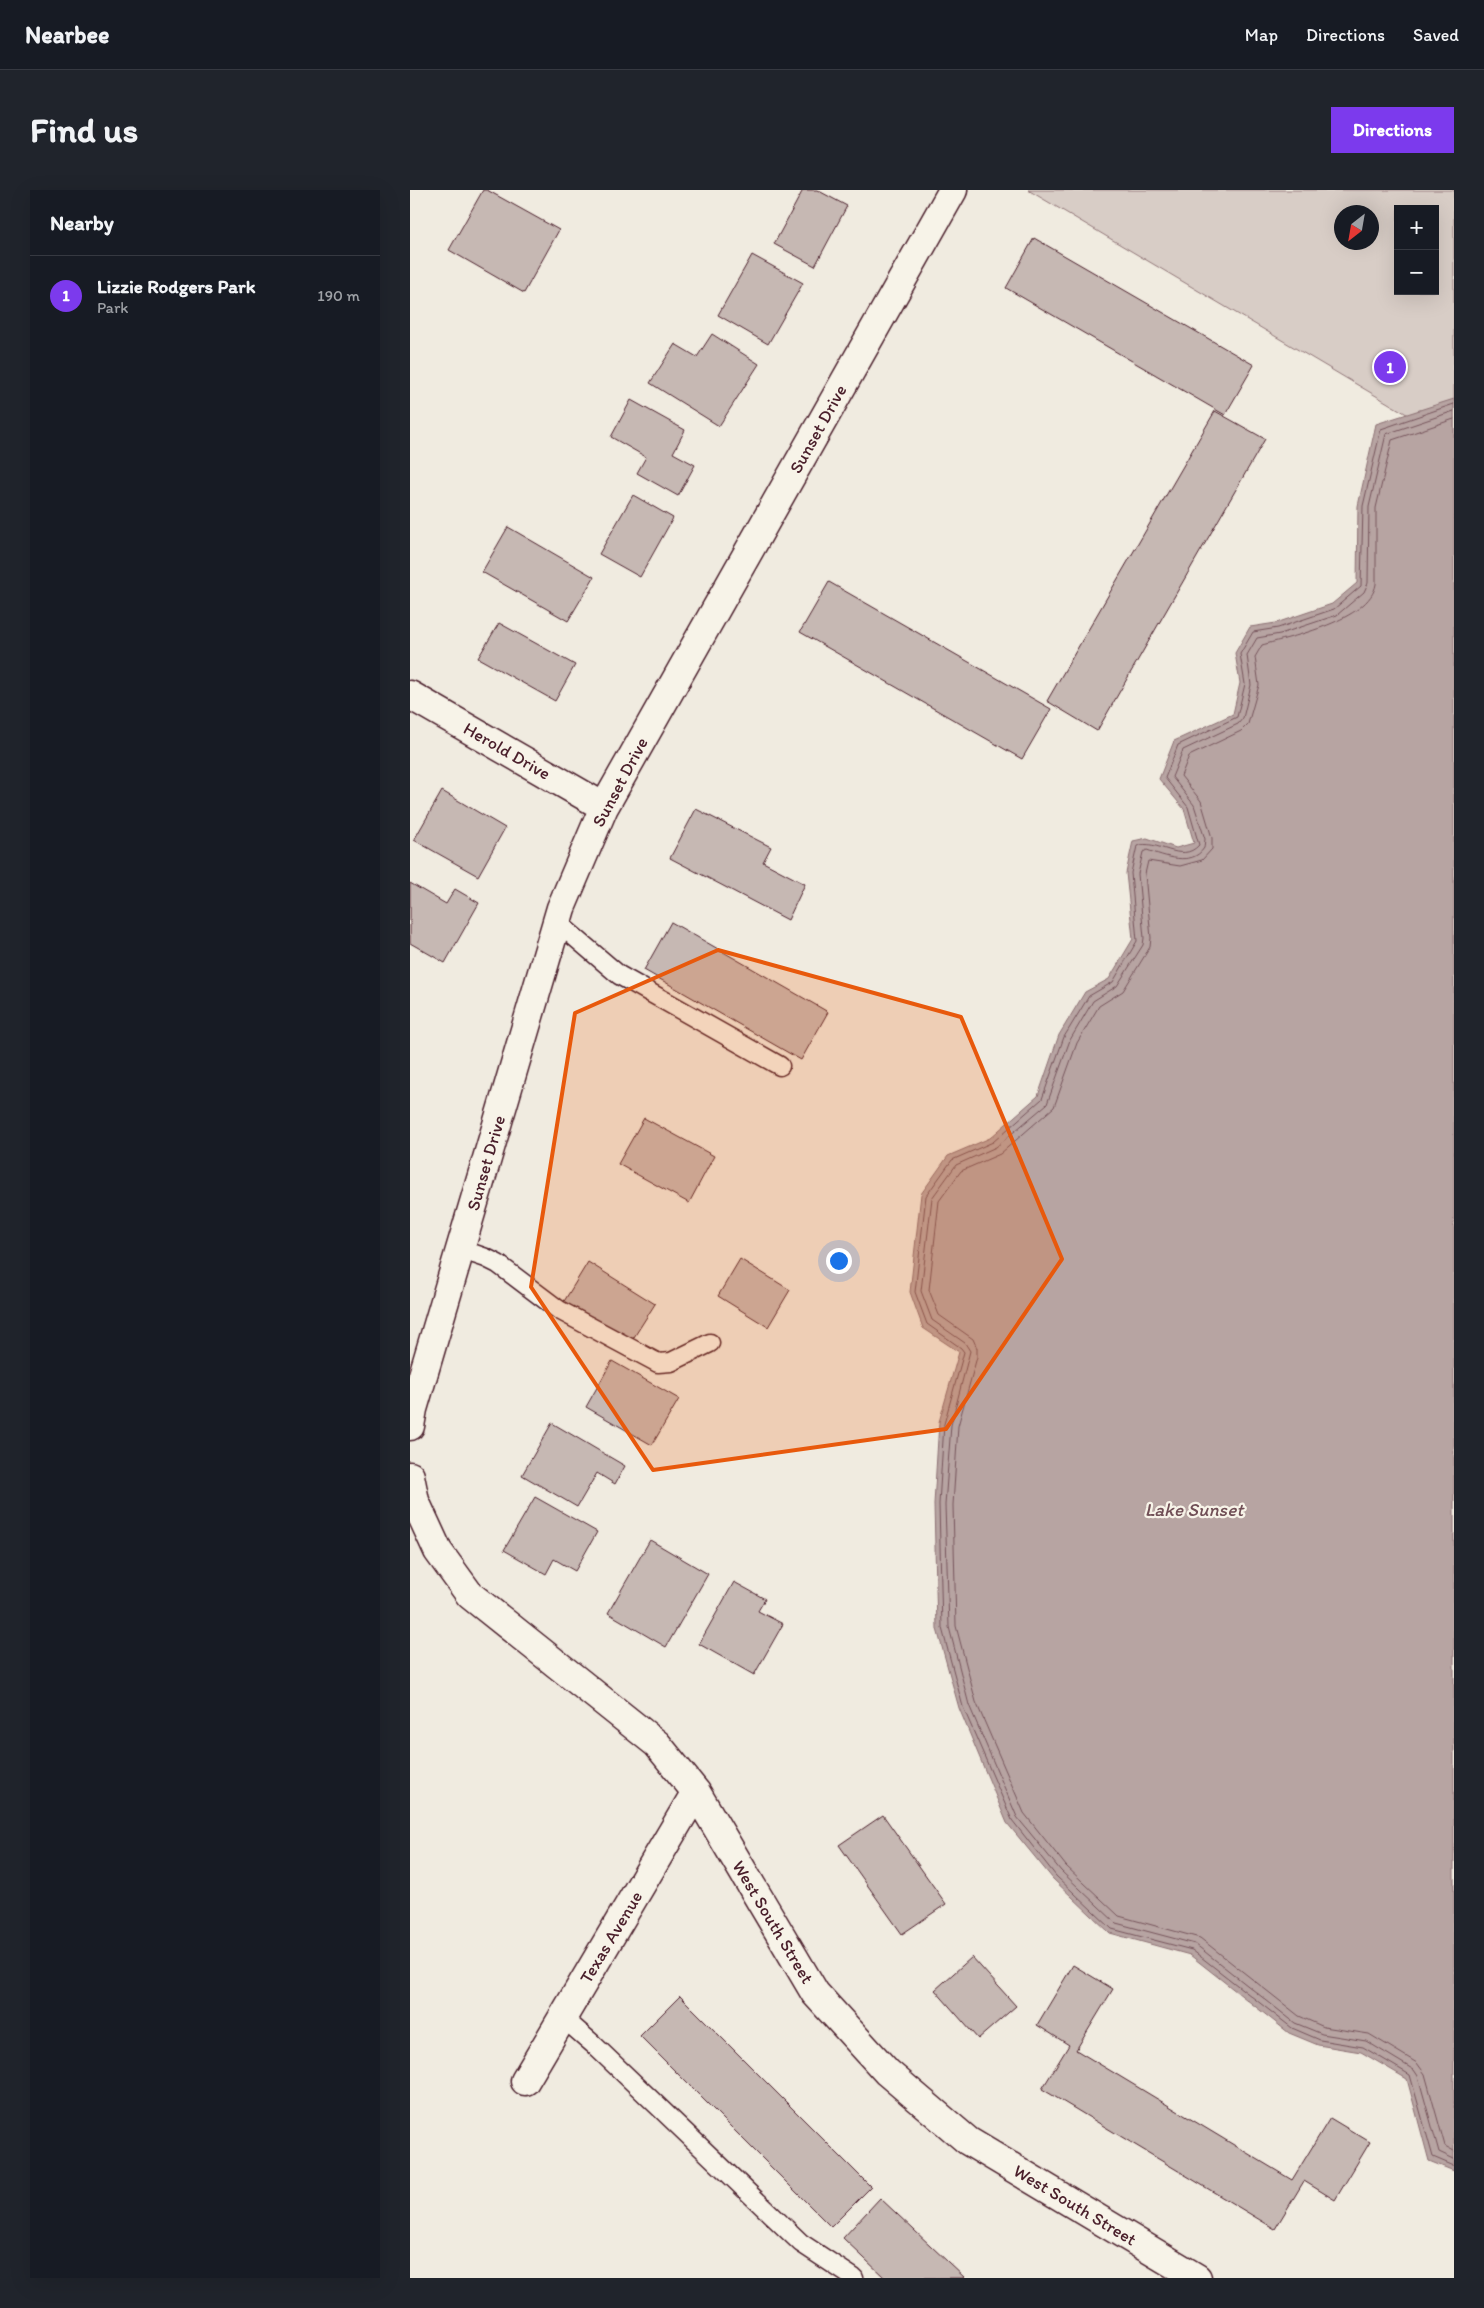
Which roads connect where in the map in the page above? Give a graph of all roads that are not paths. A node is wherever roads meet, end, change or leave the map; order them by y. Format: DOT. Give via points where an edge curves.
graph roads {
  1 [pos="952,190"];
  2 [pos="410,695"];
  3 [pos="604,807"];
  4 [pos="557,922"];
  5 [pos="780,1066"];
  6 [pos="460,1249"];
  7 [pos="710,1343"];
  8 [pos="410,1426"];
  9 [pos="412,1488"];
  10 [pos="696,1792"];
  11 [pos="562,2018"];
  12 [pos="525,2081"];
  13 [pos="854,2278"];
  14 [pos="1197,2278"];
  1 -- 3 [label="street, Sunset Drive"];
  2 -- 3 [label="street, Herold Drive"];
  3 -- 4 [label="street, Sunset Drive"];
  4 -- 5 [label="lane" via="619,975"];
  4 -- 6 [label="street, Sunset Drive"];
  6 -- 7 [label="lane" via="498,1264 559,1310 658,1363 671,1362"];
  6 -- 8 [label="street, Sunset Drive"];
  9 -- 10 [label="street, West South Street" via="438,1551 470,1595 657,1744"];
  10 -- 11 [label="street, Texas Avenue"];
  10 -- 14 [label="street, West South Street" via="815,1993 887,2072 968,2141"];
  11 -- 12 [label="street, Texas Avenue"];
  11 -- 13 [label="lane" via="594,2044 802,2243"];
}
